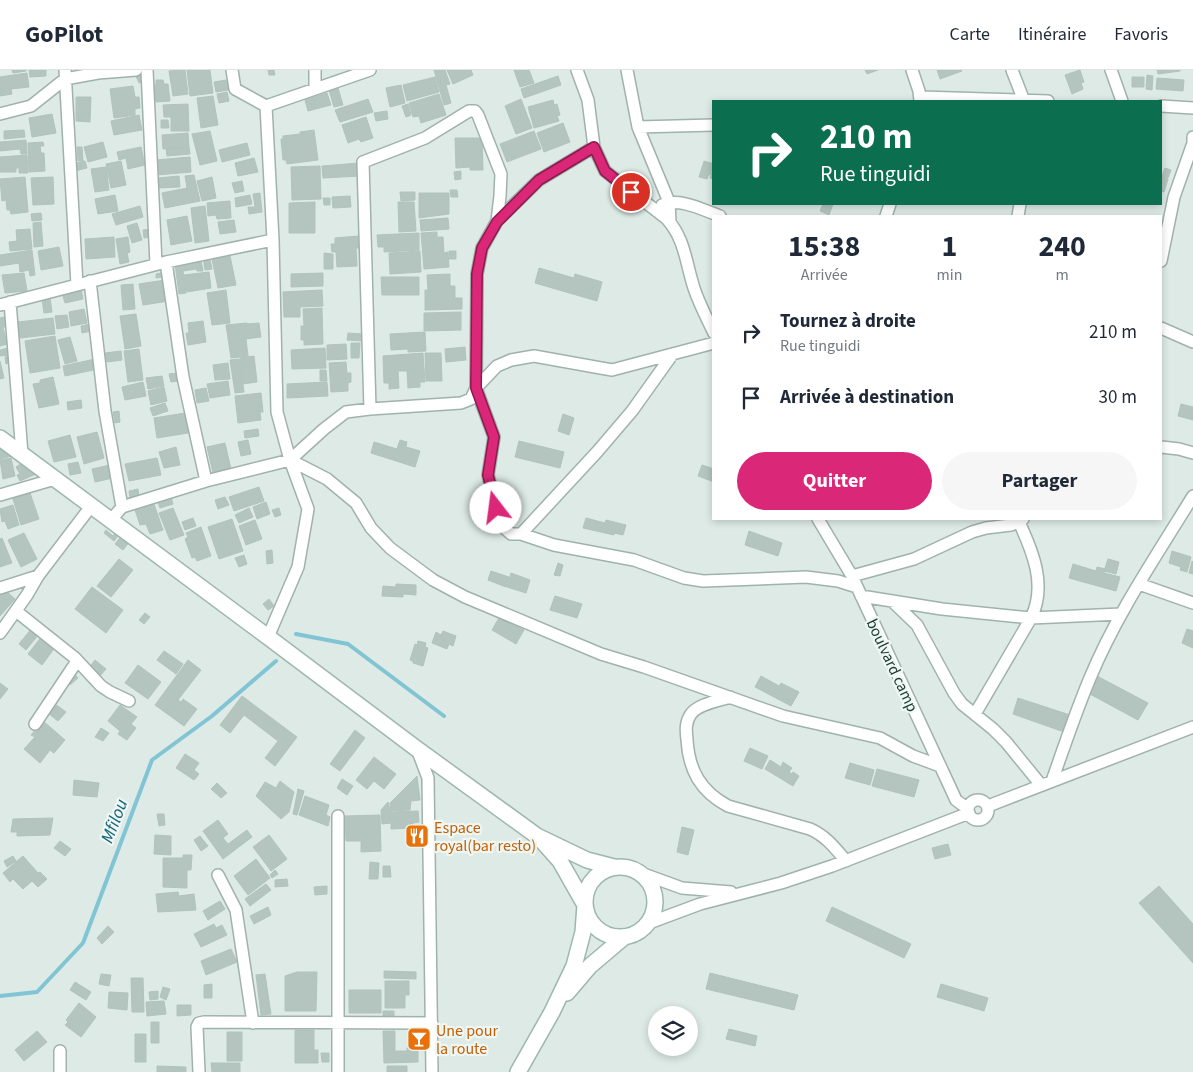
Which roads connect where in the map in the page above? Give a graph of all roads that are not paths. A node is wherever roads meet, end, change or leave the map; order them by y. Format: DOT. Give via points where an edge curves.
graph roads {
  1 [pos="136,70"];
  2 [pos="147,70"];
  3 [pos="232,70"];
  4 [pos="315,70"];
  5 [pos="370,70"];
  6 [pos="577,70"];
  7 [pos="627,70"];
  8 [pos="912,70"];
  9 [pos="1012,70"];
  10 [pos="1110,70"];
  11 [pos="65,74"];
  12 [pos="315,88"];
  13 [pos="920,99"];
  14 [pos="972,100"];
  15 [pos="1024,100"];
  16 [pos="1122,100"];
  17 [pos="266,106"];
  18 [pos="1162,106"];
  19 [pos="1193,108"];
  20 [pos="0,114"];
  21 [pos="712,125"];
  22 [pos="638,127"];
  23 [pos="1193,137"];
  24 [pos="594,147"];
  25 [pos="669,202"];
  26 [pos="654,210"];
  27 [pos="717,215"];
  28 [pos="497,222"];
  29 [pos="670,222"];
  30 [pos="273,240"];
  31 [pos="1162,256"];
  32 [pos="161,263"];
  33 [pos="90,281"];
  34 [pos="76,285"];
  35 [pos="5,303"];
  36 [pos="1162,328"];
  37 [pos="712,330"];
  38 [pos="1193,342"];
  39 [pos="712,344"];
  40 [pos="672,355"];
  41 [pos="476,388"];
  42 [pos="370,409"];
  43 [pos="0,438"];
  44 [pos="1162,447"];
  45 [pos="1193,453"];
  46 [pos="22,454"];
  47 [pos="290,460"];
  48 [pos="55,479"];
  49 [pos="206,481"];
  50 [pos="0,495"];
  51 [pos="1193,496"];
  52 [pos="92,505"];
  53 [pos="122,507"];
  54 [pos="111,520"];
  55 [pos="819,520"];
  56 [pos="1021,520"];
  57 [pos="521,534"];
  58 [pos="38,576"];
  59 [pos="1139,584"];
  60 [pos="857,587"];
  61 [pos="0,588"];
  62 [pos="892,601"];
  63 [pos="1193,603"];
  64 [pos="16,610"];
  65 [pos="1121,614"];
  66 [pos="1031,618"];
  67 [pos="0,633"];
  68 [pos="268,637"];
  69 [pos="78,661"];
  70 [pos="730,697"];
  71 [pos="129,701"];
  72 [pos="975,714"];
  73 [pos="36,724"];
  74 [pos="1193,727"];
  75 [pos="417,749"];
  76 [pos="940,766"];
  77 [pos="1052,781"];
  78 [pos="1040,785"];
  79 [pos="969,811"];
  80 [pos="338,816"];
  81 [pos="537,836"];
  82 [pos="846,861"];
  83 [pos="614,868"];
  84 [pos="638,872"];
  85 [pos="218,876"];
  86 [pos="742,893"];
  87 [pos="585,905"];
  88 [pos="649,923"];
  89 [pos="623,938"];
  90 [pos="552,1012"];
  91 [pos="253,1023"];
  92 [pos="432,1023"];
  93 [pos="338,1024"];
  94 [pos="60,1051"];
  95 [pos="60,1072"];
  96 [pos="199,1072"];
  97 [pos="338,1072"];
  98 [pos="432,1072"];
  99 [pos="518,1072"];
  1 -- 11 [label="street"];
  2 -- 32 [label="street"];
  3 -- 17 [label="street" via="235,90"];
  4 -- 12 [label="street"];
  5 -- 12 [label="street"];
  6 -- 24 [label="street" via="588,100"];
  7 -- 22 [label="street"];
  8 -- 13 [label="street"];
  9 -- 15 [label="street"];
  10 -- 16 [label="street"];
  11 -- 20 [label="street" via="31,106"];
  11 -- 34 [label="street"];
  12 -- 17 [label="street"];
  13 -- 14 [label="street"];
  17 -- 30 [label="street"];
  18 -- 19 [label="street"];
  21 -- 22 [label="street"];
  22 -- 25 [label="street"];
  23 -- 31 [label="street" via="1174,197"];
  24 -- 26 [label="street" via="605,171"];
  24 -- 28 [label="street" via="539,180"];
  25 -- 26 [label="street"];
  25 -- 27 [label="street"];
  25 -- 29 [label="street"];
  26 -- 29 [label="street"];
  28 -- 41 [label="street" via="482,248 477,274"];
  28 -- 42 [label="street" via="501,174 475,111 469,111 425,138 363,162"];
  29 -- 37 [label="street" via="682,242 694,289"];
  30 -- 32 [label="street"];
  30 -- 47 [label="street" via="277,412"];
  32 -- 33 [label="street"];
  32 -- 49 [label="street"];
  33 -- 34 [label="street"];
  33 -- 53 [label="street" via="105,411"];
  34 -- 35 [label="street"];
  35 -- 46 [label="street"];
  36 -- 38 [label="street"];
  39 -- 40 [label="street"];
  40 -- 41 [label="street" via="612,370 534,356 497,366"];
  40 -- 57 [label="street" via="632,411"];
  41 -- 42 [label="street" via="471,399 461,402"];
  41 -- 57 [label="street" via="494,437 488,475 501,525 511,534"];
  42 -- 47 [label="street" via="346,412"];
  43 -- 46 [label="main road"];
  44 -- 45 [label="street"];
  46 -- 48 [label="main road"];
  47 -- 49 [label="street"];
  47 -- 68 [label="street" via="308,509 298,567"];
  47 -- 70 [label="street" via="327,479 356,502 371,528 390,548 448,589 575,644"];
  48 -- 50 [label="street"];
  48 -- 52 [label="main road"];
  49 -- 53 [label="street"];
  51 -- 59 [label="street"];
  52 -- 54 [label="main road"];
  52 -- 58 [label="street"];
  53 -- 54 [label="street"];
  54 -- 68 [label="main road"];
  55 -- 60 [label="street, boulvard camp"];
  56 -- 60 [label="street" via="972,532"];
  56 -- 66 [label="street" via="1036,564 1037,603"];
  57 -- 60 [label="street" via="554,545 634,560 684,578 748,580 806,577"];
  58 -- 61 [label="street"];
  58 -- 64 [label="street"];
  59 -- 63 [label="street"];
  59 -- 65 [label="street"];
  60 -- 62 [label="street"];
  60 -- 76 [label="street, boulvard camp"];
  62 -- 66 [label="street"];
  62 -- 72 [label="street" via="918,625 954,694"];
  64 -- 67 [label="street"];
  64 -- 69 [label="street"];
  65 -- 66 [label="street"];
  65 -- 77 [label="street" via="1090,678"];
  66 -- 72 [label="street"];
  68 -- 75 [label="main road"];
  69 -- 71 [label="street" via="110,692"];
  69 -- 73 [label="street"];
  70 -- 76 [label="street" via="783,716 880,738"];
  70 -- 82 [label="street" via="697,708 687,720 688,759 702,786 728,806 819,833"];
  72 -- 78 [label="street" via="1006,742"];
  74 -- 77 [label="street"];
  75 -- 81 [label="main road"];
  75 -- 92 [label="street" via="428,778"];
  76 -- 79 [label="street, boulvard camp" via="956,800"];
  77 -- 78 [label="street"];
  78 -- 79 [label="street" via="988,806 984,818 975,819"];
  79 -- 82 [label="street"];
  80 -- 93 [label="street"];
  81 -- 83 [label="main road" via="587,860"];
  81 -- 87 [label="main road" via="560,861"];
  82 -- 86 [label="street"];
  83 -- 84 [label="main road"];
  83 -- 87 [label="main road" via="600,874 589,885"];
  84 -- 86 [label="street" via="682,888"];
  84 -- 88 [label="main road" via="647,879 656,900 655,912"];
  85 -- 91 [label="street" via="236,910"];
  86 -- 88 [label="street"];
  87 -- 89 [label="main road" via="588,916 598,929 612,937"];
  87 -- 90 [label="main road" via="583,932 574,966"];
  88 -- 89 [label="main road" via="634,935"];
  89 -- 90 [label="main road" via="590,966"];
  90 -- 99 [label="main road"];
  91 -- 93 [label="street"];
  91 -- 96 [label="street" via="199,1023"];
  92 -- 93 [label="street"];
  92 -- 98 [label="street"];
  93 -- 97 [label="street"];
  94 -- 95 [label="street"];
}
